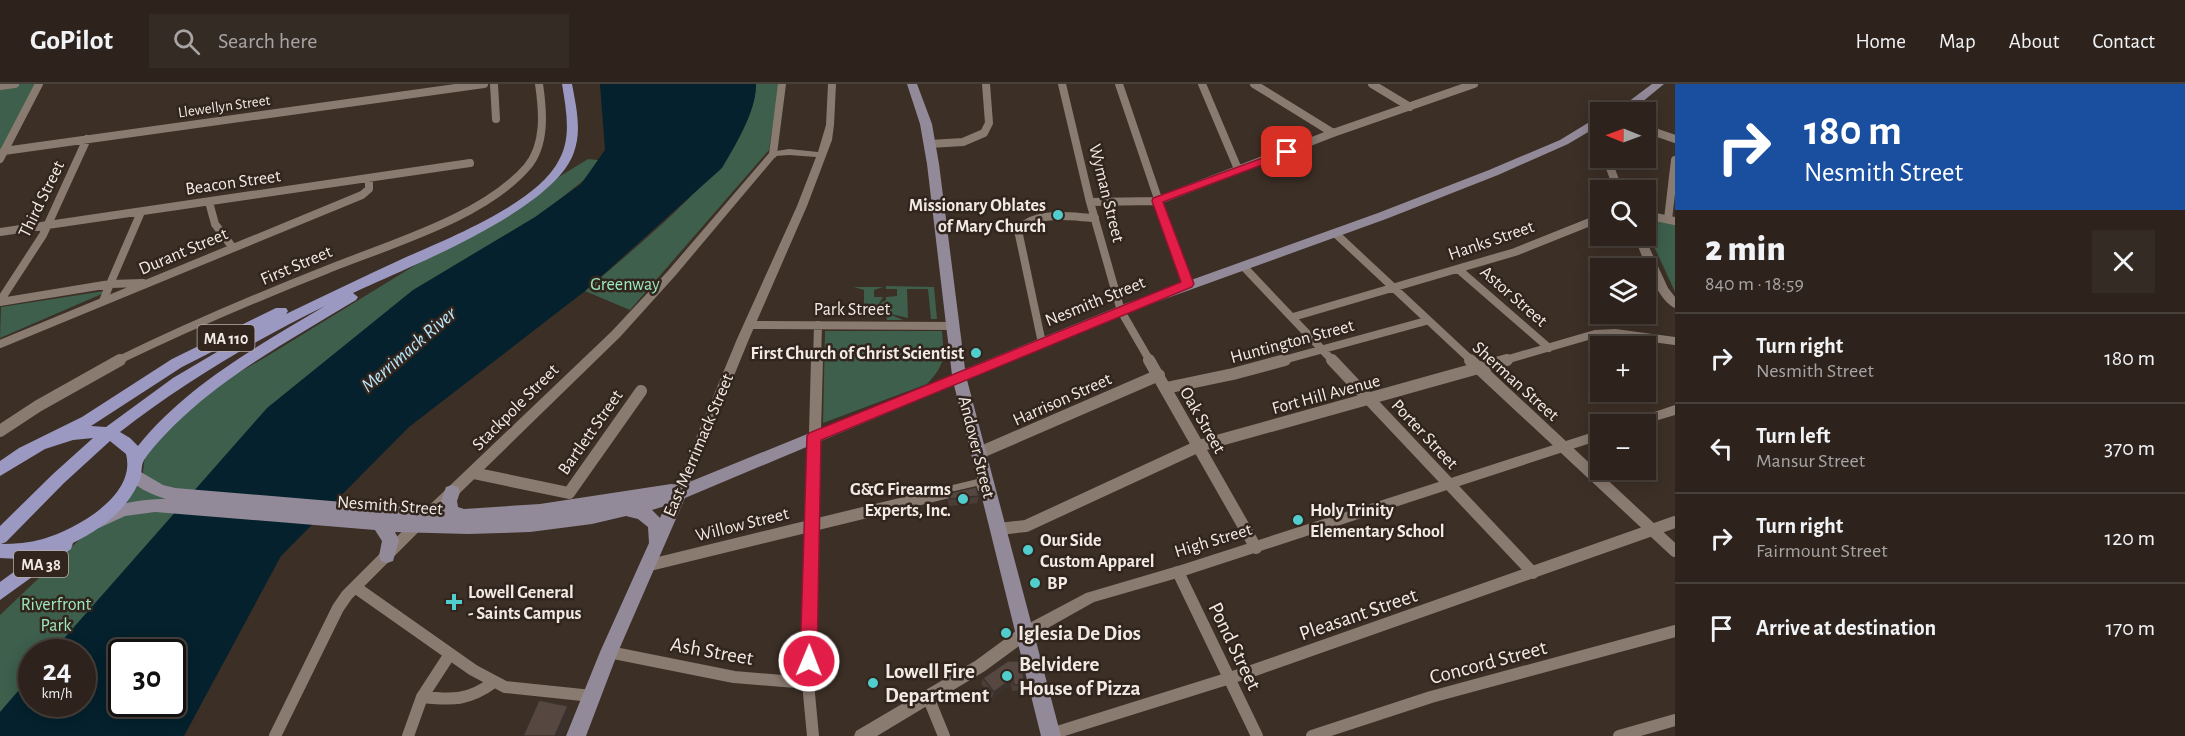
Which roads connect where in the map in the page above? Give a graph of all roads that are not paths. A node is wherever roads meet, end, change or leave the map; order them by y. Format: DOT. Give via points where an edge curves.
graph roads {
  1 [pos="15,84"];
  2 [pos="39,84"];
  3 [pos="484,84"];
  4 [pos="494,84"];
  5 [pos="539,84"];
  6 [pos="567,84"];
  7 [pos="782,84"];
  8 [pos="832,84"];
  9 [pos="912,84"];
  10 [pos="986,84"];
  11 [pos="1062,84"];
  12 [pos="1119,84"];
  13 [pos="1202,84"];
  14 [pos="1254,84"];
  15 [pos="1372,84"];
  16 [pos="1474,84"];
  17 [pos="1659,84"];
  18 [pos="0,86"];
  19 [pos="1637,102"];
  20 [pos="1410,107"];
  21 [pos="496,119"];
  22 [pos="1590,127"];
  23 [pos="1656,132"];
  24 [pos="1333,133"];
  25 [pos="87,139"];
  26 [pos="1675,139"];
  27 [pos="930,144"];
  28 [pos="4,151"];
  29 [pos="773,154"];
  30 [pos="821,155"];
  31 [pos="0,159"];
  32 [pos="1675,160"];
  33 [pos="470,164"];
  34 [pos="1238,169"];
  35 [pos="369,179"];
  36 [pos="1157,201"];
  37 [pos="209,202"];
  38 [pos="1090,202"];
  39 [pos="141,212"];
  40 [pos="1656,217"];
  41 [pos="1095,218"];
  42 [pos="1671,220"];
  43 [pos="1590,222"];
  44 [pos="48,225"];
  45 [pos="0,232"];
  46 [pos="1336,234"];
  47 [pos="1643,246"];
  48 [pos="233,248"];
  49 [pos="421,256"];
  50 [pos="1243,266"];
  51 [pos="1458,269"];
  52 [pos="150,283"];
  53 [pos="110,284"];
  54 [pos="1188,284"];
  55 [pos="1391,287"];
  56 [pos="1673,300"];
  57 [pos="0,301"];
  58 [pos="103,301"];
  59 [pos="1121,311"];
  60 [pos="1293,317"];
  61 [pos="1426,321"];
  62 [pos="749,325"];
  63 [pos="818,325"];
  64 [pos="955,326"];
  65 [pos="1675,341"];
  66 [pos="1042,343"];
  67 [pos="0,344"];
  68 [pos="1549,348"];
  69 [pos="1322,350"];
  70 [pos="1478,368"];
  71 [pos="1159,375"];
  72 [pos="959,376"];
  73 [pos="1166,388"];
  74 [pos="641,391"];
  75 [pos="1370,400"];
  76 [pos="1675,410"];
  77 [pos="1656,416"];
  78 [pos="0,432"];
  79 [pos="814,436"];
  80 [pos="1590,438"];
  81 [pos="44,443"];
  82 [pos="1199,446"];
  83 [pos="1564,447"];
  84 [pos="979,453"];
  85 [pos="133,460"];
  86 [pos="0,470"];
  87 [pos="473,473"];
  88 [pos="986,483"];
  89 [pos="1450,484"];
  90 [pos="680,491"];
  91 [pos="452,492"];
  92 [pos="170,500"];
  93 [pos="623,510"];
  94 [pos="355,517"];
  95 [pos="463,517"];
  96 [pos="96,522"];
  97 [pos="421,522"];
  98 [pos="1675,522"];
  99 [pos="381,525"];
  100 [pos="812,525"];
  101 [pos="998,529"];
  102 [pos="1653,530"];
  103 [pos="80,532"];
  104 [pos="0,537"];
  105 [pos="655,547"];
  106 [pos="1256,548"];
  107 [pos="5,551"];
  108 [pos="1675,551"];
  109 [pos="387,556"];
  110 [pos="646,566"];
  111 [pos="1178,572"];
  112 [pos="1533,573"];
  113 [pos="355,587"];
  114 [pos="0,592"];
  115 [pos="1675,631"];
  116 [pos="1025,633"];
  117 [pos="609,652"];
  118 [pos="450,654"];
  119 [pos="1229,678"];
  120 [pos="494,682"];
  121 [pos="808,683"];
  122 [pos="592,696"];
  123 [pos="928,697"];
  124 [pos="422,698"];
  125 [pos="1675,720"];
  126 [pos="1051,735"];
  127 [pos="275,736"];
  128 [pos="408,736"];
  129 [pos="576,736"];
  130 [pos="813,736"];
  131 [pos="862,736"];
  132 [pos="944,736"];
  133 [pos="1257,736"];
  134 [pos="1312,736"];
  135 [pos="1619,736"];
  1 -- 18 [label="street"];
  2 -- 28 [label="street"];
  3 -- 25 [label="street, Llewellyn Street"];
  4 -- 21 [label="street"];
  5 -- 78 [label="street, First Street" via="540,132 534,158 523,172 490,197 432,226 115,362"];
  6 -- 49 [label="main road, MA 110" via="573,140 558,172 516,206"];
  7 -- 29 [label="street"];
  8 -- 30 [label="street, East Merrimack Street" via="830,125"];
  9 -- 27 [label="main road, Andover Street"];
  10 -- 27 [label="street" via="989,123 984,133 963,142"];
  11 -- 38 [label="street, Wyman Street"];
  12 -- 36 [label="street"];
  13 -- 34 [label="street"];
  14 -- 24 [label="street"];
  15 -- 20 [label="street"];
  16 -- 20 [label="street"];
  17 -- 19 [label="main road"];
  20 -- 24 [label="street"];
  22 -- 46 [label="main road, Nesmith Street" via="1493,173"];
  23 -- 26 [label="street"];
  24 -- 34 [label="street"];
  25 -- 28 [label="street, Llewellyn Street"];
  25 -- 44 [label="street, Third Street"];
  27 -- 64 [label="main road, Andover Street"];
  28 -- 31 [label="street"];
  29 -- 30 [label="street"];
  29 -- 87 [label="street, Stackpole Street" via="616,334"];
  30 -- 62 [label="street, East Merrimack Street"];
  32 -- 42 [label="street"];
  33 -- 35 [label="street, Beacon Street"];
  34 -- 36 [label="street"];
  35 -- 37 [label="street, Beacon Street"];
  35 -- 48 [label="street, Durant Street" via="369,189 362,195"];
  36 -- 38 [label="street"];
  36 -- 54 [label="street"];
  37 -- 39 [label="street, Beacon Street"];
  37 -- 48 [label="street" via="215,224"];
  38 -- 41 [label="street, Wyman Street"];
  39 -- 44 [label="street, Beacon Street"];
  39 -- 53 [label="street"];
  40 -- 42 [label="street"];
  41 -- 59 [label="street, Wyman Street"];
  41 -- 66 [label="street" via="1035,218 1024,222 1018,230"];
  43 -- 51 [label="street, Hanks Street" via="1515,252"];
  44 -- 45 [label="street, Beacon Street"];
  44 -- 57 [label="street, Third Street"];
  46 -- 50 [label="main road, Nesmith Street"];
  46 -- 55 [label="street, Sherman Street"];
  47 -- 56 [label="street" via="1659,281"];
  48 -- 52 [label="street, Durant Street"];
  49 -- 81 [label="main road, MA 110" via="307,300 228,336"];
  49 -- 85 [label="main road, MA 110" via="228,375 166,422"];
  49 -- 104 [label="main road" via="269,328 173,385 94,445"];
  49 -- 107 [label="main road" via="251,344 173,393 85,464"];
  50 -- 54 [label="main road, Nesmith Street"];
  50 -- 60 [label="street, Porter Street"];
  51 -- 55 [label="street, Hanks Street"];
  51 -- 68 [label="street, Astor Street"];
  52 -- 53 [label="street"];
  52 -- 58 [label="street, Durant Street"];
  53 -- 57 [label="street"];
  53 -- 58 [label="street"];
  54 -- 59 [label="main road, Nesmith Street"];
  55 -- 60 [label="street, Hanks Street"];
  55 -- 61 [label="street, Sherman Street"];
  58 -- 67 [label="street, Durant Street"];
  59 -- 66 [label="main road, Nesmith Street"];
  59 -- 71 [label="street, Oak Street"];
  60 -- 69 [label="street, Porter Street"];
  61 -- 69 [label="street, Huntington Street"];
  61 -- 70 [label="street, Sherman Street"];
  62 -- 63 [label="street, Park Street"];
  62 -- 90 [label="street, East Merrimack Street"];
  63 -- 64 [label="street, Park Street"];
  63 -- 79 [label="street"];
  64 -- 72 [label="main road, Andover Street"];
  65 -- 68 [label="street, Fort Hill Avenue" via="1605,333"];
  66 -- 72 [label="main road, Nesmith Street"];
  68 -- 70 [label="street, Fort Hill Avenue"];
  69 -- 73 [label="street, Huntington Street" via="1212,380"];
  69 -- 75 [label="street, Porter Street"];
  70 -- 75 [label="street, Fort Hill Avenue"];
  70 -- 83 [label="street, Sherman Street"];
  71 -- 73 [label="street, Oak Street"];
  71 -- 84 [label="street, Harrison Street"];
  72 -- 79 [label="main road, Nesmith Street"];
  72 -- 84 [label="main road, Andover Street"];
  73 -- 82 [label="street, Oak Street"];
  74 -- 87 [label="street, Bartlett Street" via="569,493"];
  75 -- 82 [label="street, Fort Hill Avenue"];
  75 -- 89 [label="street, Porter Street"];
  76 -- 77 [label="street"];
  79 -- 90 [label="main road, Nesmith Street"];
  79 -- 100 [label="street"];
  80 -- 83 [label="street, High Street"];
  81 -- 85 [label="main road" via="84,433 110,434 124,441"];
  81 -- 86 [label="main road, MA 110"];
  82 -- 101 [label="street, Fort Hill Avenue" via="1034,522"];
  82 -- 106 [label="street, Oak Street"];
  83 -- 89 [label="street, High Street"];
  83 -- 102 [label="street, Sherman Street"];
  84 -- 88 [label="main road, Andover Street"];
  85 -- 92 [label="main road, Nesmith Street"];
  85 -- 96 [label="main road" via="124,494"];
  87 -- 91 [label="street, Stackpole Street"];
  88 -- 100 [label="street, Willow Street"];
  88 -- 101 [label="main road, Andover Street"];
  89 -- 106 [label="street, High Street"];
  89 -- 112 [label="street, Porter Street"];
  90 -- 93 [label="main road, Nesmith Street" via="655,503"];
  90 -- 95 [label="main road, Nesmith Street" via="562,509"];
  90 -- 105 [label="main road, East Merrimack Street"];
  91 -- 95 [label="main road" via="449,507"];
  91 -- 97 [label="street, Stackpole Street"];
  92 -- 94 [label="main road, Nesmith Street"];
  92 -- 96 [label="main road, Nesmith Street"];
  93 -- 97 [label="main road, Nesmith Street" via="510,527"];
  93 -- 105 [label="main road" via="651,517 657,528"];
  94 -- 97 [label="main road, Nesmith Street"];
  94 -- 99 [label="main road, Nesmith Street"];
  95 -- 97 [label="main road, Nesmith Street"];
  96 -- 103 [label="main road"];
  97 -- 99 [label="main road, Nesmith Street"];
  97 -- 109 [label="street, Stackpole Street"];
  98 -- 102 [label="street, Pleasant Street"];
  99 -- 109 [label="main road" via="391,540"];
  100 -- 110 [label="street, Willow Street"];
  100 -- 121 [label="street"];
  101 -- 116 [label="main road, Andover Street"];
  102 -- 108 [label="street, Sherman Street"];
  102 -- 112 [label="street, Pleasant Street"];
  103 -- 107 [label="main road" via="54,544"];
  103 -- 114 [label="main road, MA 38"];
  105 -- 110 [label="main road, East Merrimack Street"];
  106 -- 111 [label="street, High Street"];
  109 -- 113 [label="street, Stackpole Street"];
  110 -- 117 [label="main road, East Merrimack Street"];
  111 -- 116 [label="street, High Street" via="1091,597"];
  111 -- 119 [label="street, Pond Street"];
  112 -- 119 [label="street, Pleasant Street"];
  113 -- 118 [label="street"];
  113 -- 127 [label="street, Stackpole Street" via="338,608"];
  115 -- 134 [label="street, Concord Street" via="1431,698"];
  116 -- 123 [label="street, High Street"];
  116 -- 126 [label="main road, Andover Street"];
  117 -- 121 [label="street, Ash Street" via="734,676"];
  117 -- 122 [label="main road, East Merrimack Street"];
  118 -- 120 [label="street"];
  118 -- 124 [label="street"];
  119 -- 126 [label="street, Pleasant Street"];
  119 -- 133 [label="street, Pond Street"];
  120 -- 122 [label="street" via="518,690"];
  120 -- 124 [label="street" via="467,700"];
  121 -- 130 [label="street"];
  122 -- 129 [label="main road, East Merrimack Street"];
  123 -- 131 [label="street, High Street"];
  123 -- 132 [label="street"];
  124 -- 128 [label="street"];
  125 -- 135 [label="street"];
}
